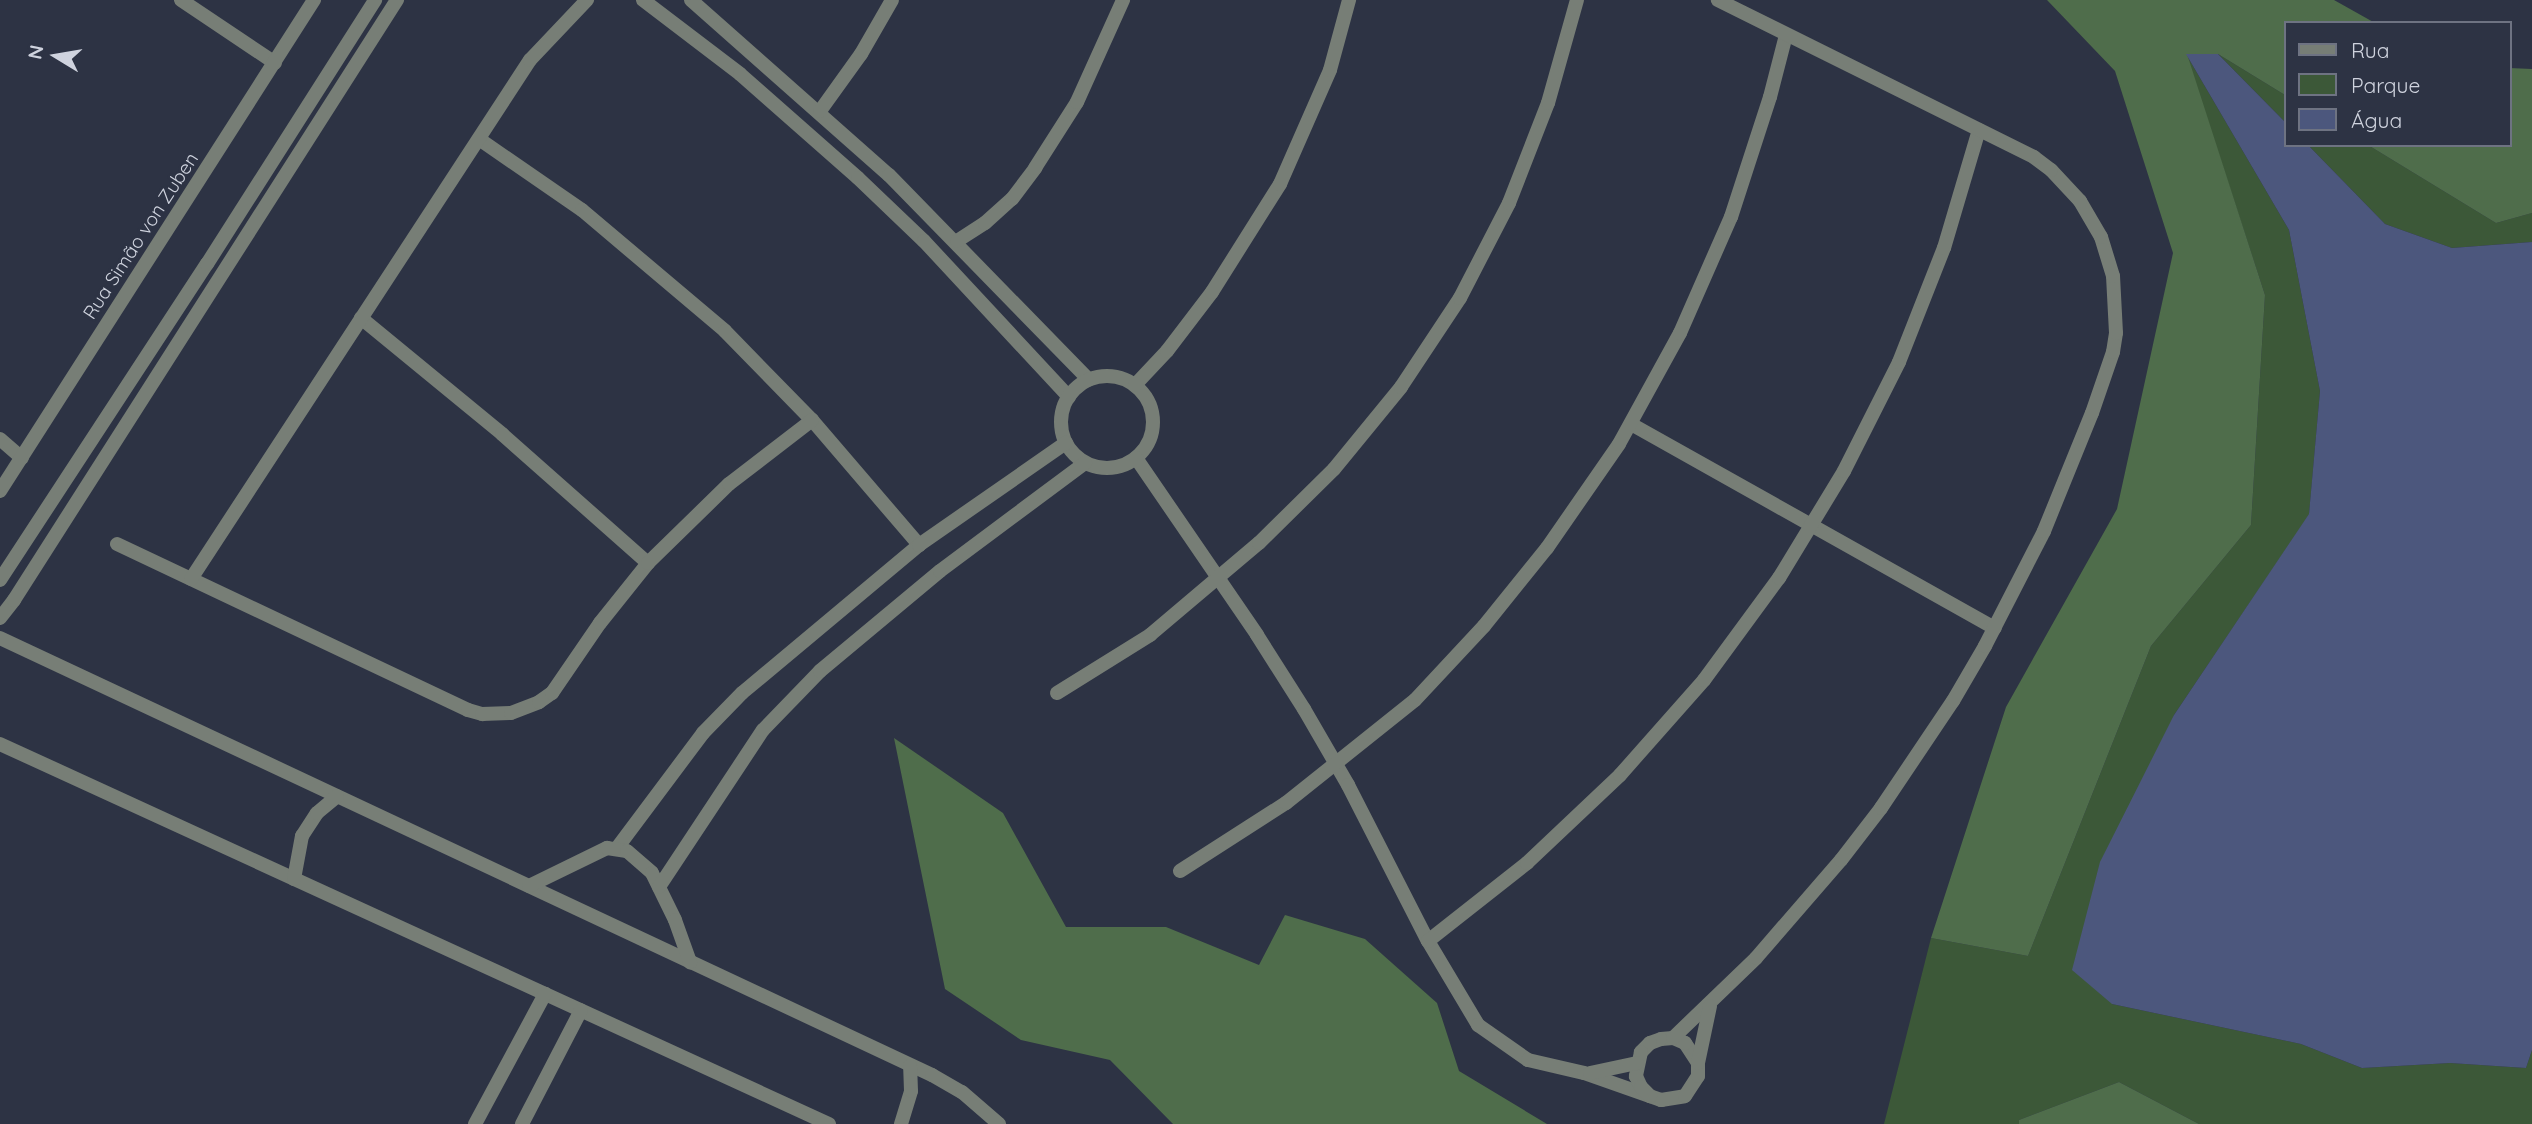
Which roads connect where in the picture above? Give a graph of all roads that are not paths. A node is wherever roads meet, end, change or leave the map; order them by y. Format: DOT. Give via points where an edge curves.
graph roads {
  1 [pos="181,0"];
  2 [pos="314,0"];
  3 [pos="375,0"];
  4 [pos="397,0"];
  5 [pos="587,0"];
  6 [pos="643,0"];
  7 [pos="691,0"];
  8 [pos="892,0"];
  9 [pos="1123,0"];
  10 [pos="1349,0"];
  11 [pos="1577,0"];
  12 [pos="1718,0"];
  13 [pos="1786,35"];
  14 [pos="275,63"];
  15 [pos="820,111"];
  16 [pos="1979,130"];
  17 [pos="479,139"];
  18 [pos="957,241"];
  19 [pos="361,318"];
  20 [pos="1089,380"];
  21 [pos="1135,385"];
  22 [pos="1069,397"];
  23 [pos="812,420"];
  24 [pos="1630,424"];
  25 [pos="0,439"];
  26 [pos="1066,443"];
  27 [pos="22,458"];
  28 [pos="1136,458"];
  29 [pos="1084,463"];
  30 [pos="0,491"];
  31 [pos="1814,524"];
  32 [pos="117,544"];
  33 [pos="919,545"];
  34 [pos="648,563"];
  35 [pos="1219,578"];
  36 [pos="191,579"];
  37 [pos="0,580"];
  38 [pos="0,618"];
  39 [pos="1994,628"];
  40 [pos="0,638"];
  41 [pos="1057,693"];
  42 [pos="0,744"];
  43 [pos="1336,766"];
  44 [pos="337,796"];
  45 [pos="617,848"];
  46 [pos="1180,872"];
  47 [pos="294,878"];
  48 [pos="528,887"];
  49 [pos="659,887"];
  50 [pos="1428,941"];
  51 [pos="690,962"];
  52 [pos="545,994"];
  53 [pos="1710,1004"];
  54 [pos="581,1010"];
  55 [pos="1673,1038"];
  56 [pos="1637,1063"];
  57 [pos="1698,1063"];
  58 [pos="911,1066"];
  59 [pos="1584,1073"];
  60 [pos="1650,1096"];
  61 [pos="475,1124"];
  62 [pos="522,1124"];
  63 [pos="829,1124"];
  64 [pos="901,1124"];
  65 [pos="999,1124"];
  1 -- 14 [label="street"];
  2 -- 14 [label="street, Rua Simão von Zuben"];
  3 -- 37 [label="street"];
  4 -- 38 [label="street"];
  5 -- 17 [label="street" via="530,60"];
  6 -- 22 [label="street" via="740,74 858,178 924,241"];
  7 -- 15 [label="street"];
  8 -- 15 [label="street"];
  9 -- 18 [label="street" via="1083,90 1035,167 1003,207"];
  10 -- 21 [label="street" via="1330,70 1280,184 1212,292"];
  11 -- 35 [label="street" via="1530,154 1460,298 1401,387 1334,469"];
  12 -- 13 [label="street"];
  13 -- 16 [label="street"];
  13 -- 24 [label="street" via="1731,217 1680,333"];
  14 -- 27 [label="street, Rua Simão von Zuben"];
  15 -- 18 [label="street"];
  16 -- 31 [label="street" via="1944,248 1899,362"];
  16 -- 39 [label="street" via="2034,157 2080,201 2108,257 2117,314 2113,352 2092,412 2044,531"];
  17 -- 19 [label="street"];
  17 -- 23 [label="street" via="582,210 679,288"];
  18 -- 20 [label="street"];
  19 -- 34 [label="street"];
  19 -- 36 [label="street"];
  20 -- 21 [label="street" via="1110,376"];
  20 -- 22 [label="street"];
  21 -- 28 [label="street" via="1145,395 1153,421 1146,448"];
  22 -- 26 [label="street" via="1061,416"];
  23 -- 33 [label="street"];
  23 -- 34 [label="street" via="729,484"];
  24 -- 31 [label="street"];
  24 -- 43 [label="street" via="1577,507 1484,626 1415,700"];
  25 -- 27 [label="street"];
  26 -- 29 [label="street"];
  26 -- 33 [label="street"];
  27 -- 30 [label="street, Rua Simão von Zuben"];
  28 -- 29 [label="street" via="1111,468"];
  28 -- 35 [label="street"];
  29 -- 49 [label="street" via="940,571 820,671 763,730"];
  31 -- 39 [label="street"];
  31 -- 50 [label="street" via="1735,640 1628,766 1527,863"];
  32 -- 36 [label="street"];
  33 -- 45 [label="street" via="742,692 703,733"];
  34 -- 36 [label="street" via="552,693 526,709 496,715 468,710"];
  35 -- 41 [label="street" via="1150,635"];
  35 -- 43 [label="street"];
  39 -- 53 [label="street" via="1932,733 1873,818 1800,910"];
  40 -- 44 [label="street"];
  42 -- 47 [label="street"];
  43 -- 46 [label="street"];
  43 -- 50 [label="street"];
  44 -- 47 [label="street" via="317,813 302,836"];
  44 -- 48 [label="street"];
  45 -- 48 [label="street" via="576,861"];
  45 -- 49 [label="street" via="638,860"];
  47 -- 52 [label="street"];
  48 -- 51 [label="street"];
  49 -- 51 [label="street"];
  50 -- 59 [label="street" via="1478,1025 1528,1060"];
  51 -- 58 [label="street"];
  52 -- 54 [label="street"];
  52 -- 61 [label="street"];
  53 -- 55 [label="street"];
  53 -- 57 [label="street"];
  54 -- 62 [label="street"];
  54 -- 63 [label="street"];
  55 -- 56 [label="street" via="1650,1043"];
  55 -- 57 [label="street" via="1685,1043"];
  56 -- 59 [label="street"];
  56 -- 60 [label="street" via="1641,1087"];
  57 -- 60 [label="street" via="1698,1076 1685,1096 1661,1100"];
  58 -- 64 [label="street" via="911,1091"];
  58 -- 65 [label="street" via="962,1091"];
  59 -- 60 [label="street"];
}
